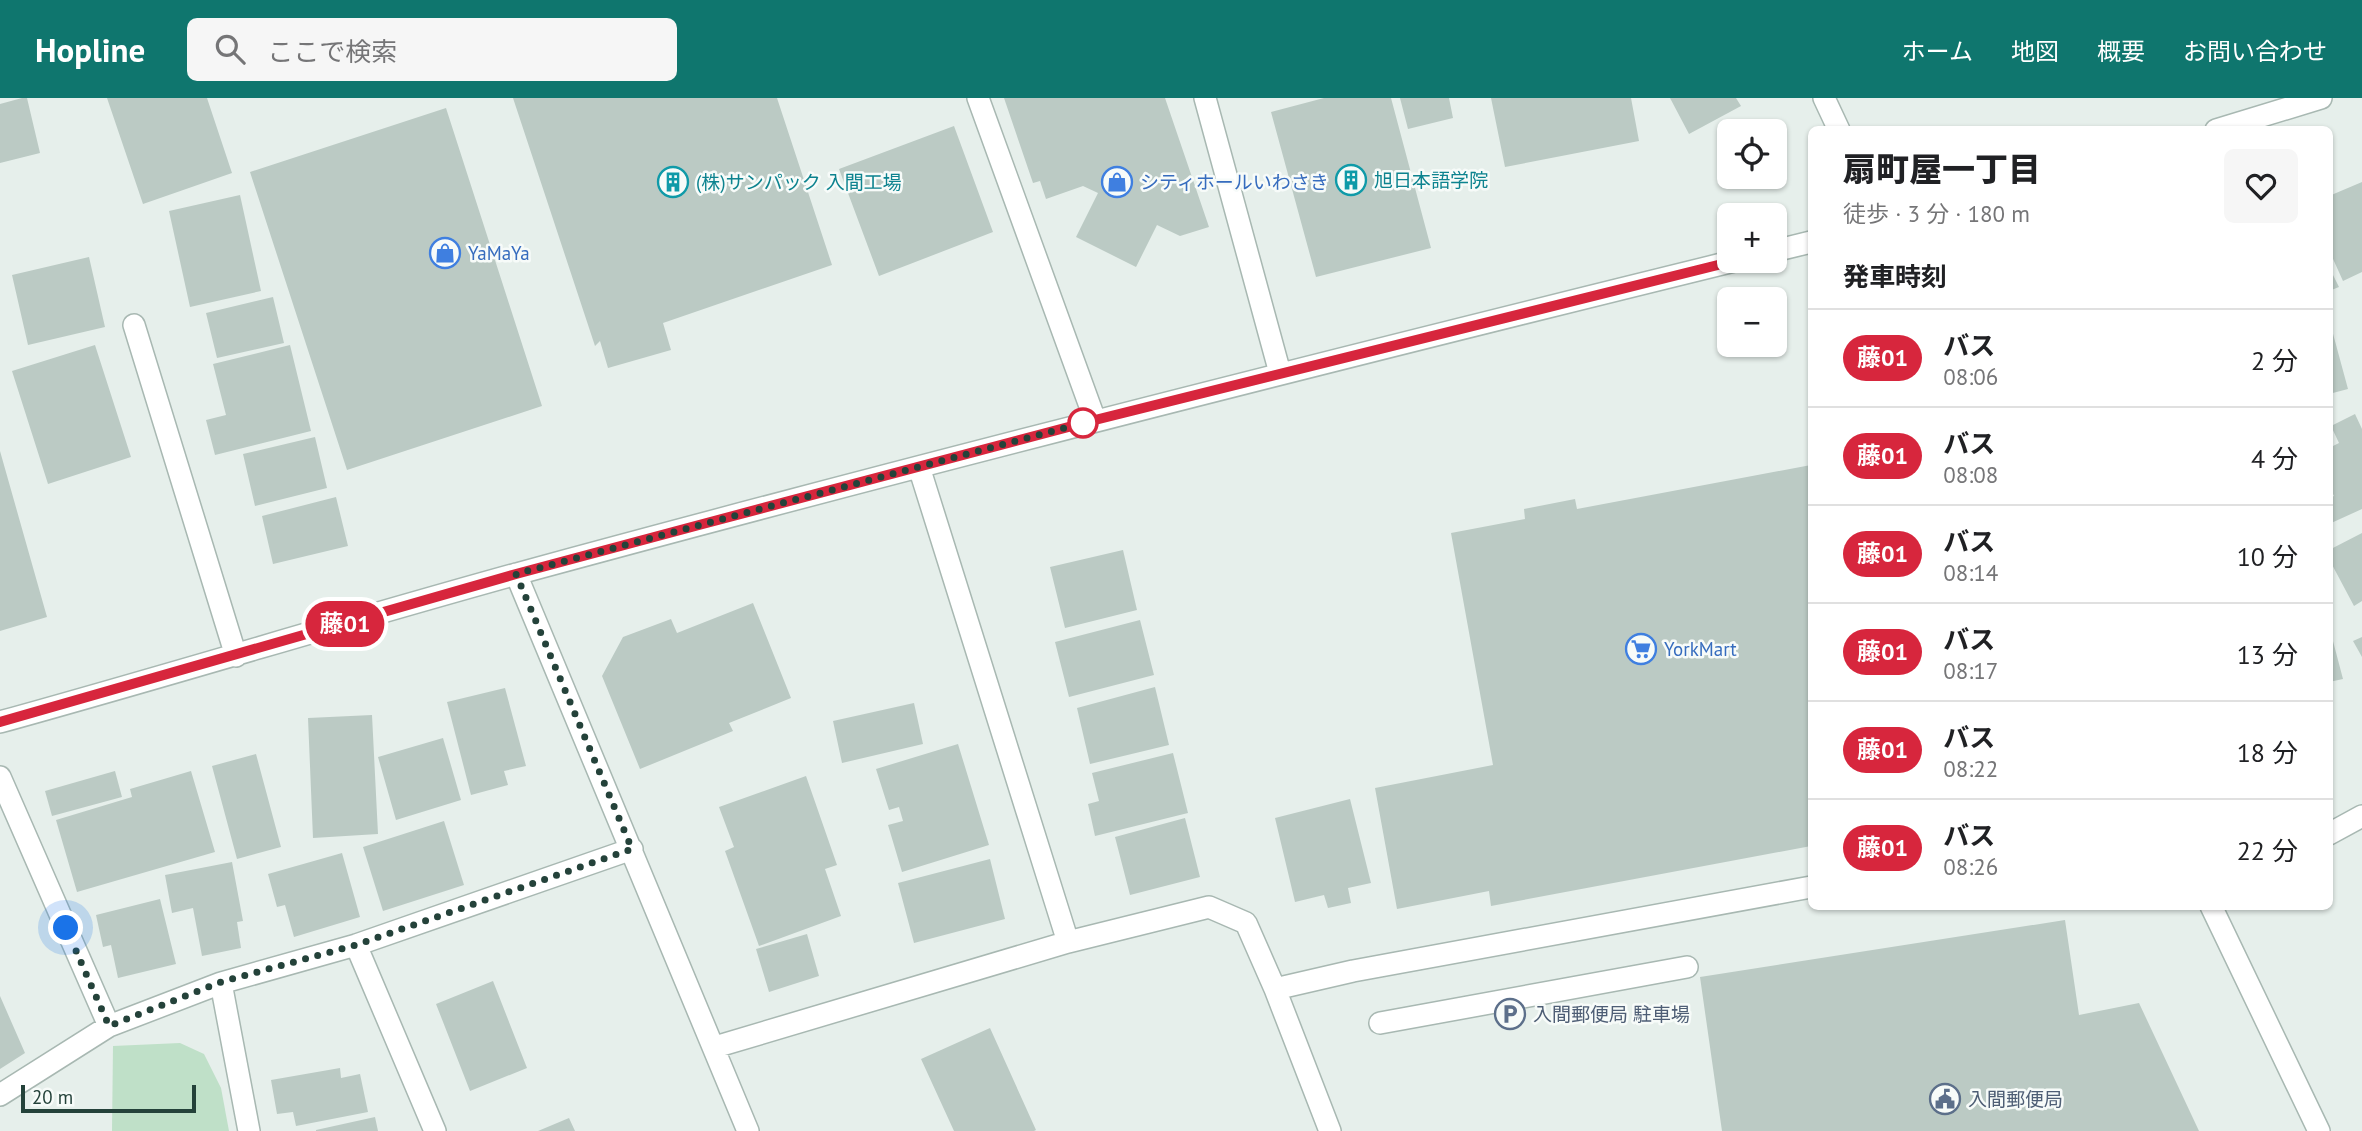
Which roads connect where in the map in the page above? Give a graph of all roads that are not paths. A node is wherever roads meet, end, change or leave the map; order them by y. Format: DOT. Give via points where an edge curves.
graph roads {
  1 [pos="978,98"];
  2 [pos="1205,98"];
  3 [pos="1824,98"];
  4 [pos="2321,98"];
  5 [pos="1837,126"];
  6 [pos="2229,126"];
  7 [pos="1808,243"];
  8 [pos="1787,248"];
  9 [pos="1717,265"];
  10 [pos="134,325"];
  11 [pos="1280,373"];
  12 [pos="1095,420"];
  13 [pos="919,467"];
  14 [pos="516,574"];
  15 [pos="236,656"];
  16 [pos="0,722"];
  17 [pos="0,777"];
  18 [pos="2362,816"];
  19 [pos="2333,832"];
  20 [pos="632,849"];
  21 [pos="1808,888"];
  22 [pos="2213,910"];
  23 [pos="1068,942"];
  24 [pos="356,945"];
  25 [pos="1687,967"];
  26 [pos="221,982"];
  27 [pos="1275,989"];
  28 [pos="1380,1023"];
  29 [pos="109,1026"];
  30 [pos="715,1047"];
  31 [pos="0,1095"];
  32 [pos="249,1131"];
  33 [pos="435,1131"];
  34 [pos="748,1131"];
  35 [pos="1330,1131"];
  36 [pos="2319,1131"];
  1 -- 12 [label="street"];
  2 -- 11 [label="street"];
  3 -- 5 [label="street"];
  4 -- 6 [label="street"];
  7 -- 8 [label="street"];
  9 -- 11 [label="street"];
  10 -- 15 [label="street"];
  11 -- 12 [label="street"];
  12 -- 13 [label="street"];
  13 -- 14 [label="street"];
  13 -- 23 [label="street"];
  14 -- 15 [label="street"];
  14 -- 20 [label="street"];
  15 -- 16 [label="street"];
  17 -- 29 [label="street"];
  18 -- 19 [label="street"];
  20 -- 24 [label="street"];
  20 -- 30 [label="street"];
  21 -- 27 [label="street"];
  22 -- 36 [label="street"];
  23 -- 27 [label="street" via="1209,906 1246,923"];
  23 -- 30 [label="street"];
  24 -- 26 [label="street"];
  24 -- 33 [label="street"];
  25 -- 28 [label="street"];
  26 -- 29 [label="street"];
  26 -- 32 [label="street"];
  27 -- 35 [label="street"];
  29 -- 31 [label="street"];
  30 -- 34 [label="street"];
}
